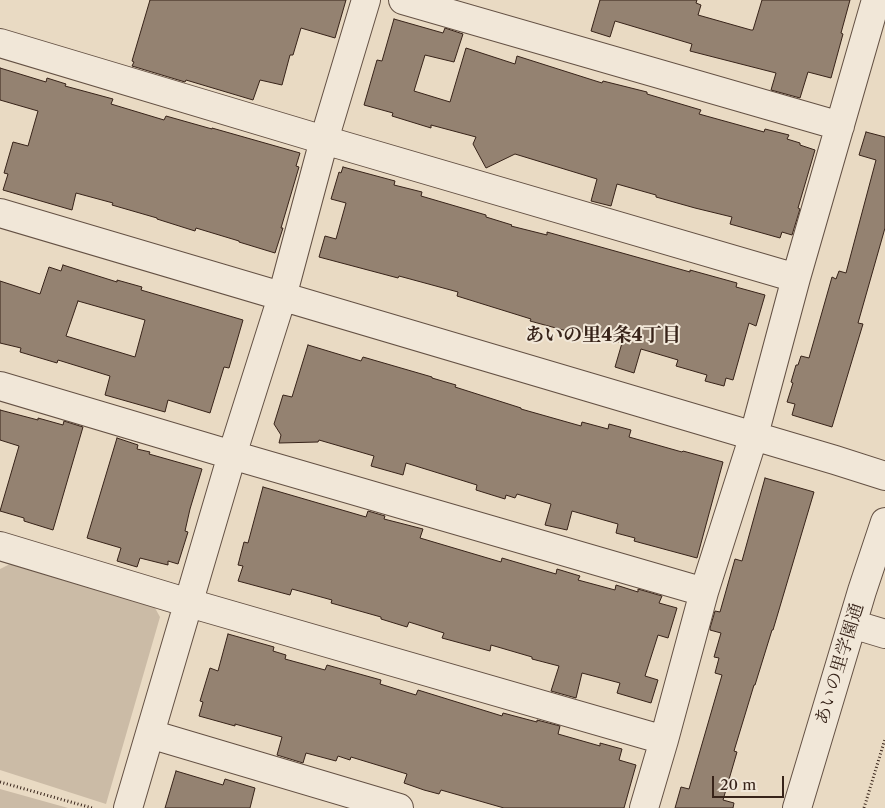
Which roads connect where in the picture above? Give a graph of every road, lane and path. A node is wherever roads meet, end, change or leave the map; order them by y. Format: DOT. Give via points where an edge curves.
graph roads {
  1 [pos="366,0"];
  2 [pos="403,0"];
  3 [pos="876,0"];
  4 [pos="0,43"];
  5 [pos="840,126"];
  6 [pos="324,140"];
  7 [pos="0,213"];
  8 [pos="796,278"];
  9 [pos="282,297"];
  10 [pos="0,386"];
  11 [pos="754,436"];
  12 [pos="232,455"];
  13 [pos="885,476"];
  14 [pos="885,522"];
  15 [pos="0,546"];
  16 [pos="704,592"];
  17 [pos="188,602"];
  18 [pos="852,624"];
  19 [pos="885,634"];
  20 [pos="150,734"];
  21 [pos="885,739"];
  22 [pos="664,740"];
  23 [pos="0,782"];
  24 [pos="92,808"];
  25 [pos="128,808"];
  26 [pos="399,808"];
  27 [pos="644,808"];
  28 [pos="797,808"];
  29 [pos="864,808"];
  1 -- 6 [label="street"];
  2 -- 5 [label="street"];
  3 -- 5 [label="street"];
  4 -- 6 [label="street"];
  5 -- 8 [label="street"];
  6 -- 8 [label="street"];
  6 -- 9 [label="street"];
  7 -- 9 [label="street"];
  8 -- 11 [label="street"];
  9 -- 11 [label="street"];
  9 -- 12 [label="street"];
  10 -- 12 [label="street"];
  11 -- 13 [label="street"];
  11 -- 16 [label="street"];
  12 -- 16 [label="street"];
  12 -- 17 [label="street"];
  14 -- 18 [label="street, あいの里学園通"];
  15 -- 17 [label="street"];
  16 -- 22 [label="street"];
  17 -- 20 [label="street"];
  17 -- 22 [label="street"];
  18 -- 19 [label="street"];
  18 -- 28 [label="street, あいの里学園通"];
  20 -- 25 [label="street"];
  20 -- 26 [label="street"];
  21 -- 29 [label="path"];
  22 -- 27 [label="street"];
  23 -- 24 [label="path"];
}
